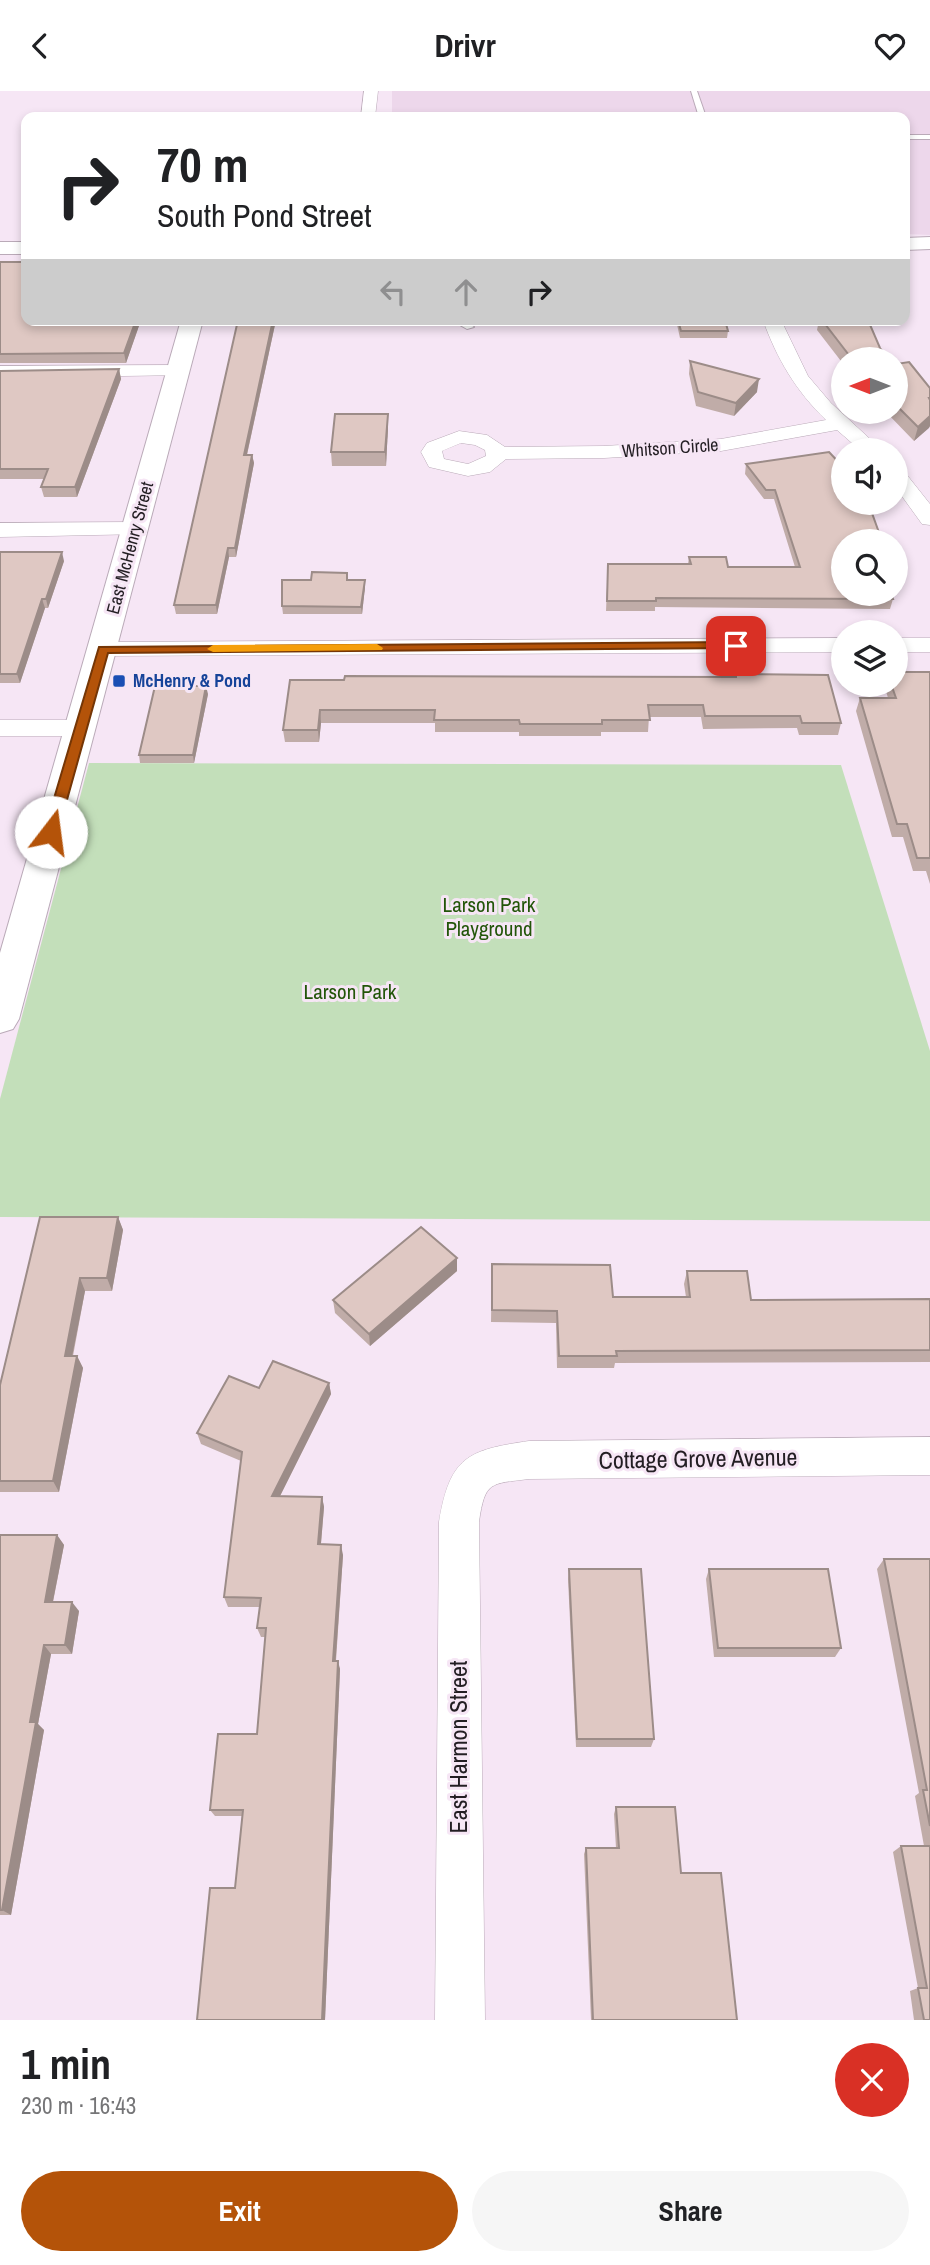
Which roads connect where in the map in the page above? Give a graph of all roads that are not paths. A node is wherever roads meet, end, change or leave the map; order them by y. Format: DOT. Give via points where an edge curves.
graph roads {
  1 [pos="371,91"];
  2 [pos="694,91"];
  3 [pos="369,112"];
  4 [pos="701,112"];
  5 [pos="910,137"];
  6 [pos="930,137"];
  7 [pos="930,243"];
  8 [pos="910,244"];
  9 [pos="21,248"];
  10 [pos="0,249"];
  11 [pos="190,326"];
  12 [pos="774,326"];
  13 [pos="0,372"];
  14 [pos="178,372"];
  15 [pos="831,414"];
  16 [pos="836,424"];
  17 [pos="842,424"];
  18 [pos="858,438"];
  19 [pos="497,453"];
  20 [pos="908,490"];
  21 [pos="930,519"];
  22 [pos="135,529"];
  23 [pos="0,530"];
  24 [pos="831,645"];
  25 [pos="908,645"];
  26 [pos="930,645"];
  27 [pos="103,649"];
  28 [pos="80,728"];
  29 [pos="0,729"];
  30 [pos="0,1016"];
  31 [pos="930,1456"];
  32 [pos="471,1478"];
  33 [pos="460,2020"];
  1 -- 3 [label="street"];
  2 -- 4 [label="lane"];
  5 -- 6 [label="lane"];
  7 -- 8 [label="street"];
  9 -- 10 [label="street"];
  11 -- 14 [label="street, East McHenry Street"];
  12 -- 15 [label="street" via="798,378"];
  13 -- 14 [label="street"];
  14 -- 22 [label="street, East McHenry Street"];
  16 -- 19 [label="street, Whitson Circle" via="721,445"];
  17 -- 18 [label="street"];
  20 -- 21 [label="street"];
  22 -- 23 [label="street"];
  22 -- 27 [label="street, East McHenry Street"];
  24 -- 27 [label="street"];
  25 -- 26 [label="street"];
  27 -- 28 [label="street, East McHenry Street"];
  28 -- 29 [label="street"];
  28 -- 30 [label="street, East McHenry Street"];
  31 -- 32 [label="street, Cottage Grove Avenue" via="529,1460 489,1465"];
  32 -- 33 [label="street, East Harmon Street" via="462,1493 459,1522"];
}
